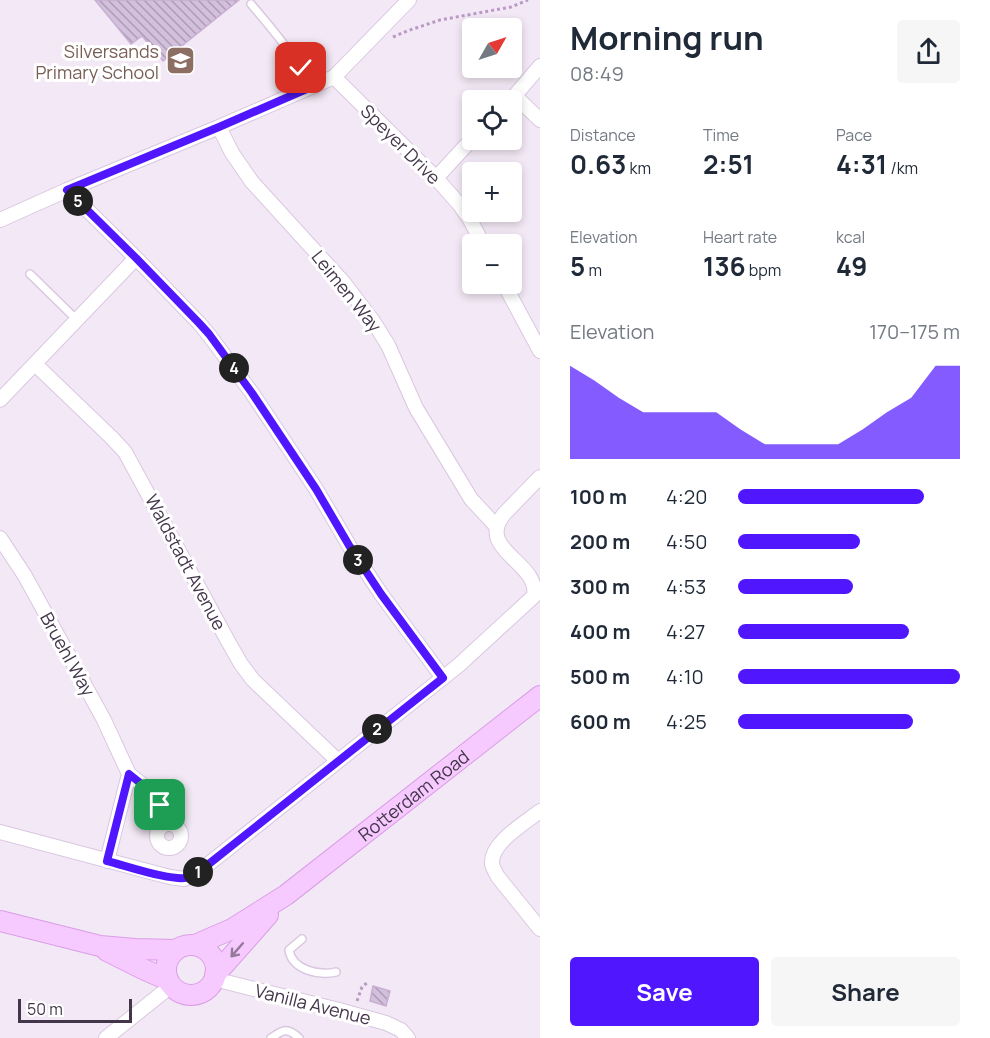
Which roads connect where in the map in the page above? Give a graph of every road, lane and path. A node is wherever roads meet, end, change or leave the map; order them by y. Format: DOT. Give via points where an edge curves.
graph roads {
  1 [pos="409,0"];
  2 [pos="528,0"];
  3 [pos="251,4"];
  4 [pos="373,37"];
  5 [pos="540,66"];
  6 [pos="334,77"];
  7 [pos="310,88"];
  8 [pos="520,90"];
  9 [pos="522,105"];
  10 [pos="540,120"];
  11 [pos="219,127"];
  12 [pos="462,150"];
  13 [pos="436,178"];
  14 [pos="67,190"];
  15 [pos="0,220"];
  16 [pos="478,234"];
  17 [pos="136,258"];
  18 [pos="30,274"];
  19 [pos="509,294"];
  20 [pos="77,320"];
  21 [pos="540,351"];
  22 [pos="35,364"];
  23 [pos="0,400"];
  24 [pos="540,477"];
  25 [pos="497,527"];
  26 [pos="0,538"];
  27 [pos="10,552"];
  28 [pos="0,563"];
  29 [pos="443,678"];
  30 [pos="540,696"];
  31 [pos="338,760"];
  32 [pos="129,774"];
  33 [pos="540,811"];
  34 [pos="165,824"];
  35 [pos="0,832"];
  36 [pos="107,861"];
  37 [pos="286,895"];
  38 [pos="0,921"];
  39 [pos="540,929"];
  40 [pos="302,939"];
  41 [pos="100,946"];
  42 [pos="185,948"];
  43 [pos="336,972"];
  44 [pos="215,977"];
  45 [pos="368,982"];
  46 [pos="170,983"];
  47 [pos="358,1001"];
  48 [pos="106,1038"];
  49 [pos="271,1038"];
  50 [pos="299,1038"];
  51 [pos="408,1038"];
  1 -- 4 [label="street"];
  2 -- 4 [label="path" via="511,7 440,20 381,43"];
  3 -- 7 [label="lane" via="287,47"];
  4 -- 6 [label="street"];
  5 -- 8 [label="street"];
  6 -- 7 [label="street"];
  6 -- 13 [label="street, Speyer Drive"];
  7 -- 11 [label="street"];
  9 -- 10 [label="street"];
  11 -- 14 [label="street"];
  11 -- 25 [label="street, Leimen Way" via="252,182 374,321 416,408 471,499"];
  12 -- 13 [label="street"];
  13 -- 16 [label="street, Speyer Drive"];
  14 -- 15 [label="street"];
  14 -- 17 [label="street"];
  17 -- 20 [label="street"];
  17 -- 29 [label="street" via="199,323 252,393 381,594"];
  18 -- 20 [label="lane"];
  19 -- 21 [label="street"];
  20 -- 22 [label="street"];
  22 -- 23 [label="street"];
  22 -- 31 [label="street, Waldstadt Avenue" via="125,452 246,672"];
  24 -- 25 [label="street" via="504,514"];
  25 -- 29 [label="street, Leimen Way" via="502,542 536,578 534,597"];
  26 -- 27 [label="street, Bruehl Way"];
  27 -- 28 [label="street"];
  27 -- 32 [label="street, Bruehl Way" via="104,720"];
  29 -- 31 [label="street, Leimen Way"];
  30 -- 37 [label="street, Rotterdam Road"];
  31 -- 36 [label="street, Leimen Way" via="190,877 170,878"];
  32 -- 34 [label="street, Bruehl Way" via="154,794"];
  32 -- 36 [label="street"];
  33 -- 39 [label="street" via="501,842 492,863 498,877"];
  35 -- 36 [label="street, Leimen Way"];
  37 -- 42 [label="street, Rotterdam Road" via="241,925"];
  37 -- 44 [label="street, Rotterdam Road, one-way"];
  38 -- 41 [label="street"];
  40 -- 43 [label="lane" via="289,950 298,964 314,973"];
  41 -- 42 [label="street"];
  41 -- 46 [label="street"];
  42 -- 44 [label="street" via="207,951 214,962"];
  42 -- 46 [label="street" via="169,958 166,969"];
  44 -- 46 [label="street" via="207,989 196,994 184,994"];
  44 -- 51 [label="street, Vanilla Avenue" via="386,1023"];
  45 -- 47 [label="path"];
  46 -- 48 [label="street"];
  49 -- 50 [label="lane" via="288,1030"];
}
